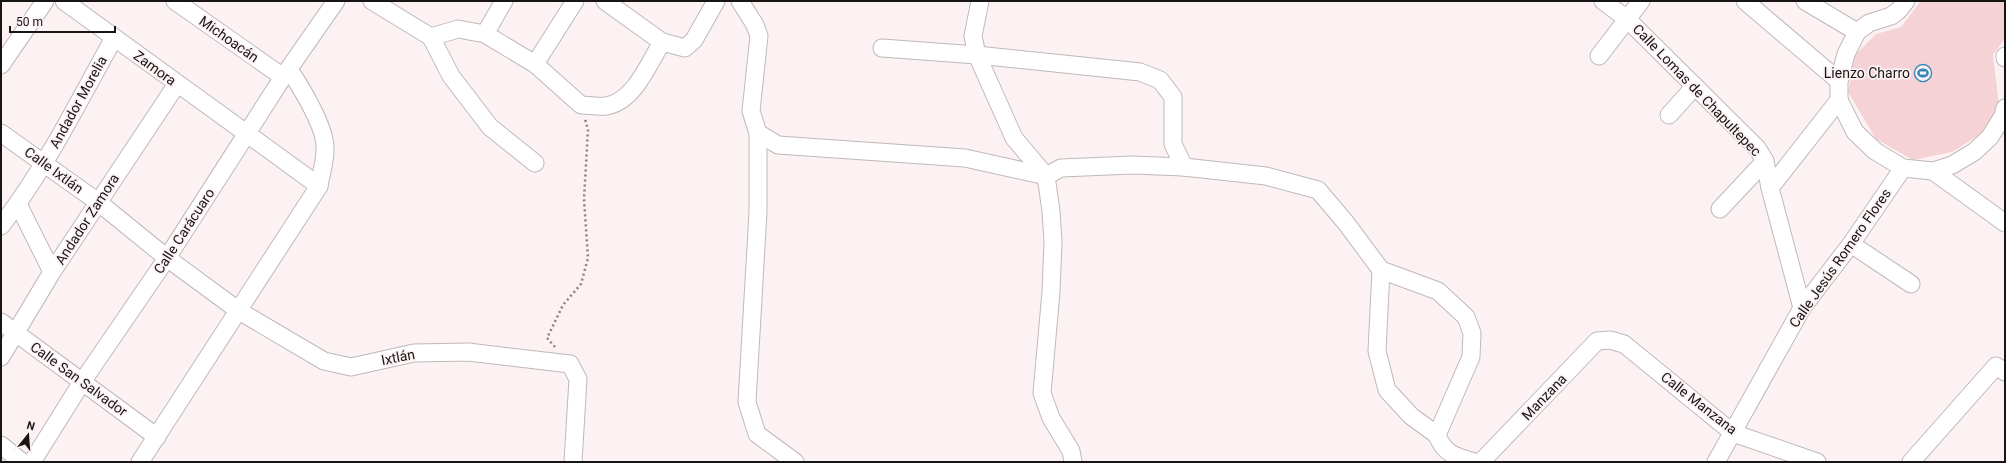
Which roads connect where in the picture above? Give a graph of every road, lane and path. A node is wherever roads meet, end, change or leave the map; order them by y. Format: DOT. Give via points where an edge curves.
graph roads {
  1 [pos="45,1"];
  2 [pos="64,1"];
  3 [pos="175,1"];
  4 [pos="336,1"];
  5 [pos="372,1"];
  6 [pos="504,1"];
  7 [pos="575,1"];
  8 [pos="605,1"];
  9 [pos="716,1"];
  10 [pos="740,1"];
  11 [pos="980,1"];
  12 [pos="1603,1"];
  13 [pos="1641,1"];
  14 [pos="1745,1"];
  15 [pos="1806,1"];
  16 [pos="1906,1"];
  17 [pos="1627,19"];
  18 [pos="1857,32"];
  19 [pos="485,34"];
  20 [pos="114,38"];
  21 [pos="431,38"];
  22 [pos="662,42"];
  23 [pos="882,48"];
  24 [pos="977,55"];
  25 [pos="1599,56"];
  26 [pos="535,64"];
  27 [pos="1,65"];
  28 [pos="286,73"];
  29 [pos="1839,81"];
  30 [pos="177,84"];
  31 [pos="1695,86"];
  32 [pos="1839,100"];
  33 [pos="581,105"];
  34 [pos="2004,114"];
  35 [pos="1669,115"];
  36 [pos="1,133"];
  37 [pos="758,133"];
  38 [pos="247,134"];
  39 [pos="1764,161"];
  40 [pos="44,163"];
  41 [pos="535,163"];
  42 [pos="1184,167"];
  43 [pos="1903,168"];
  44 [pos="1933,170"];
  45 [pos="1046,176"];
  46 [pos="319,186"];
  47 [pos="1770,188"];
  48 [pos="98,202"];
  49 [pos="18,204"];
  50 [pos="1720,209"];
  51 [pos="2005,223"];
  52 [pos="1,226"];
  53 [pos="1851,244"];
  54 [pos="167,258"];
  55 [pos="1381,270"];
  56 [pos="52,272"];
  57 [pos="1911,284"];
  58 [pos="1802,308"];
  59 [pos="239,311"];
  60 [pos="1,322"];
  61 [pos="16,333"];
  62 [pos="1610,340"];
  63 [pos="1,357"];
  64 [pos="570,364"];
  65 [pos="2001,369"];
  66 [pos="82,382"];
  67 [pos="1733,433"];
  68 [pos="1437,435"];
  69 [pos="156,437"];
  70 [pos="1,445"];
  71 [pos="22,462"];
  72 [pos="32,462"];
  73 [pos="140,462"];
  74 [pos="574,462"];
  75 [pos="795,462"];
  76 [pos="1073,462"];
  77 [pos="1475,462"];
  78 [pos="1481,462"];
  79 [pos="1716,462"];
  80 [pos="1817,462"];
  81 [pos="1912,462"];
  1 -- 27 [label="street"];
  2 -- 20 [label="street, Zamora"];
  3 -- 28 [label="street, Michoacán"];
  4 -- 28 [label="street, Calle Carácuaro"];
  5 -- 21 [label="street"];
  6 -- 19 [label="street"];
  7 -- 26 [label="street"];
  8 -- 22 [label="street"];
  9 -- 22 [label="street" via="694,40 685,48"];
  10 -- 37 [label="street" via="759,36 751,111"];
  11 -- 24 [label="street" via="973,36"];
  12 -- 17 [label="street, Calle Lomas de Chapultepec"];
  13 -- 17 [label="street"];
  14 -- 29 [label="street"];
  15 -- 18 [label="street"];
  16 -- 18 [label="street" via="1891,16 1869,23"];
  17 -- 25 [label="street"];
  17 -- 31 [label="street, Calle Lomas de Chapultepec"];
  18 -- 29 [label="street" via="1846,54"];
  19 -- 21 [label="street" via="458,29"];
  19 -- 26 [label="street"];
  20 -- 30 [label="street, Zamora"];
  20 -- 40 [label="street, Andador Morelia"];
  21 -- 41 [label="street" via="451,76 490,127"];
  22 -- 33 [label="street" via="634,88 621,100 607,106"];
  23 -- 24 [label="street"];
  24 -- 42 [label="street" via="1140,72 1160,80 1173,97 1173,144"];
  24 -- 45 [label="street" via="1014,138"];
  26 -- 33 [label="street"];
  28 -- 38 [label="street, Calle Carácuaro"];
  28 -- 46 [label="street" via="305,93 319,123 326,148"];
  29 -- 32 [label="street"];
  30 -- 38 [label="street, Zamora"];
  30 -- 48 [label="street, Andador Zamora"];
  31 -- 35 [label="street"];
  31 -- 39 [label="street, Calle Lomas de Chapultepec" via="1757,148"];
  32 -- 43 [label="street" via="1855,132 1875,151"];
  32 -- 47 [label="street"];
  33 -- 64 [label="path" via="588,130 584,199 588,258 581,284 563,305 547,338"];
  34 -- 44 [label="street" via="1990,137 1974,152 1952,165"];
  36 -- 40 [label="street, Calle Ixtlán"];
  37 -- 45 [label="street" via="778,146 965,158"];
  37 -- 75 [label="street" via="758,212 747,402 757,434"];
  38 -- 46 [label="street, Zamora"];
  38 -- 54 [label="street, Calle Carácuaro"];
  39 -- 47 [label="street, Calle Lomas de Chapultepec"];
  39 -- 50 [label="street"];
  40 -- 48 [label="street, Calle Ixtlán"];
  40 -- 49 [label="street, Andador Morelia"];
  42 -- 45 [label="street" via="1132,165 1061,168"];
  42 -- 55 [label="street" via="1266,176 1318,190"];
  43 -- 44 [label="street"];
  43 -- 53 [label="street, Calle Jesús Romero Flores"];
  44 -- 51 [label="street"];
  45 -- 76 [label="street" via="1053,242 1042,393 1051,418 1071,451"];
  46 -- 59 [label="street"];
  47 -- 58 [label="street, Calle Lomas de Chapultepec"];
  48 -- 54 [label="street, Calle Ixtlán"];
  48 -- 56 [label="street, Andador Zamora"];
  49 -- 52 [label="street, Andador Morelia"];
  49 -- 56 [label="street"];
  53 -- 57 [label="street"];
  53 -- 58 [label="street, Calle Jesús Romero Flores"];
  54 -- 59 [label="street, Calle Ixtlán"];
  54 -- 66 [label="street, Calle Carácuaro"];
  55 -- 68 [label="street" via="1377,351 1387,390 1411,416"];
  55 -- 68 [label="street" via="1438,291 1466,317 1472,333 1471,357"];
  56 -- 61 [label="street, Andador Zamora"];
  58 -- 67 [label="street, Calle Jesús Romero Flores"];
  59 -- 64 [label="street, Ixtlán" via="324,361 351,367 414,353 468,352"];
  59 -- 69 [label="street"];
  60 -- 61 [label="street, Calle San Salvador"];
  61 -- 63 [label="street, Andador Zamora"];
  61 -- 66 [label="street, Calle San Salvador"];
  62 -- 67 [label="street, Calle Manzana" via="1624,344"];
  62 -- 78 [label="street, Manzana" via="1597,341"];
  64 -- 74 [label="street" via="578,379"];
  65 -- 81 [label="street"];
  66 -- 69 [label="street, Calle San Salvador"];
  66 -- 72 [label="street, Calle Carácuaro"];
  67 -- 79 [label="street, Calle Jesús Romero Flores"];
  67 -- 80 [label="street, Calle Manzana"];
  68 -- 77 [label="street" via="1441,446 1456,457"];
  69 -- 73 [label="street"];
  70 -- 71 [label="street"];
}
